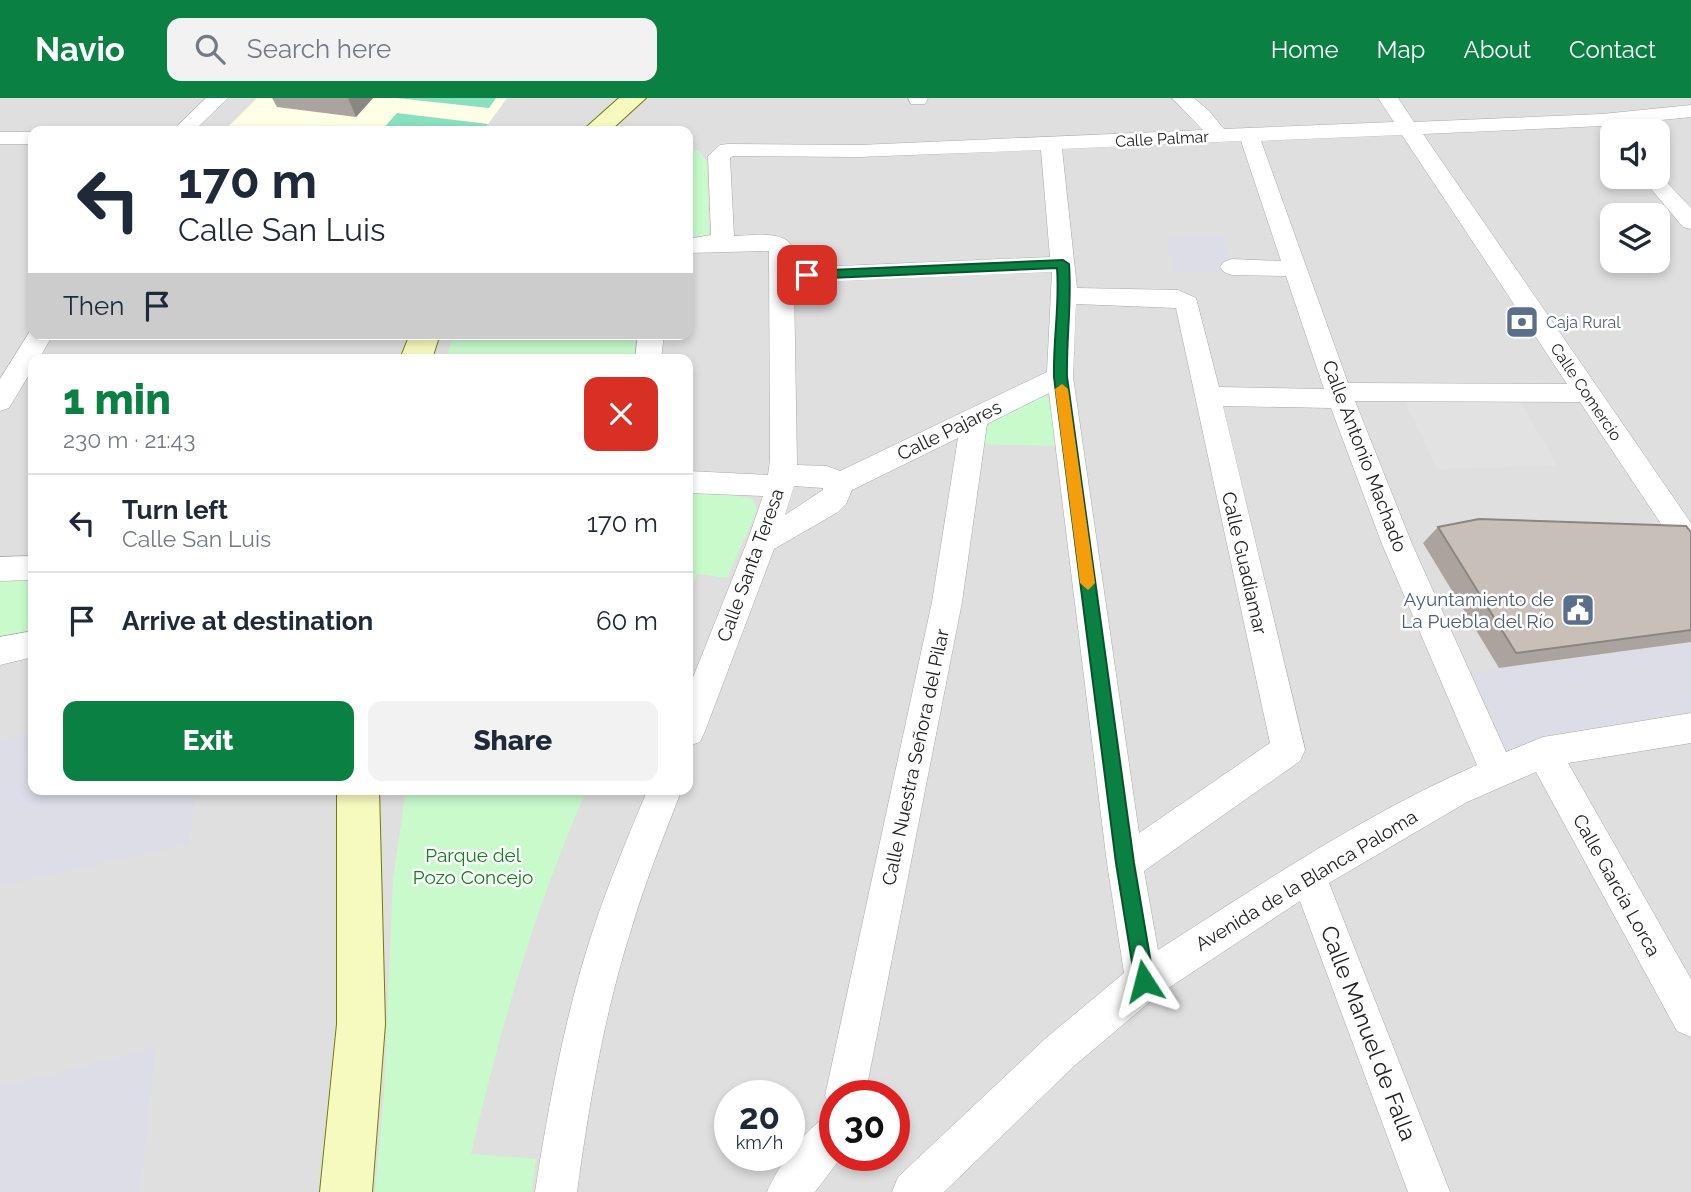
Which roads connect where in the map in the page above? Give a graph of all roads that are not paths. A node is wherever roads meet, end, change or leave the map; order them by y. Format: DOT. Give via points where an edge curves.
graph roads {
  1 [pos="218,98"];
  2 [pos="634,98"];
  3 [pos="1182,98"];
  4 [pos="1388,98"];
  5 [pos="1582,98"];
  6 [pos="1691,111"];
  7 [pos="1601,119"];
  8 [pos="1646,119"];
  9 [pos="187,126"];
  10 [pos="601,126"];
  11 [pos="1600,126"];
  12 [pos="1409,128"];
  13 [pos="1249,135"];
  14 [pos="1218,136"];
  15 [pos="0,138"];
  16 [pos="28,138"];
  17 [pos="1051,144"];
  18 [pos="1662,189"];
  19 [pos="1691,222"];
  20 [pos="718,243"];
  21 [pos="693,246"];
  22 [pos="1063,264"];
  23 [pos="1232,267"];
  24 [pos="1296,269"];
  25 [pos="782,276"];
  26 [pos="1065,296"];
  27 [pos="28,355"];
  28 [pos="1060,377"];
  29 [pos="1587,393"];
  30 [pos="1206,396"];
  31 [pos="1340,396"];
  32 [pos="0,401"];
  33 [pos="975,417"];
  34 [pos="781,480"];
  35 [pos="693,482"];
  36 [pos="838,485"];
  37 [pos="762,542"];
  38 [pos="1691,546"];
  39 [pos="28,568"];
  40 [pos="0,569"];
  41 [pos="28,646"];
  42 [pos="0,651"];
  43 [pos="693,718"];
  44 [pos="1691,727"];
  45 [pos="1544,752"];
  46 [pos="1497,771"];
  47 [pos="346,795"];
  48 [pos="358,795"];
  49 [pos="370,795"];
  50 [pos="663,795"];
  51 [pos="359,837"];
  52 [pos="1125,863"];
  53 [pos="1308,875"];
  54 [pos="1144,981"];
  55 [pos="1691,1017"];
  56 [pos="848,1080"];
  57 [pos="819,1152"];
  58 [pos="346,1192"];
  59 [pos="556,1192"];
  60 [pos="788,1192"];
  61 [pos="913,1192"];
  62 [pos="1429,1192"];
  1 -- 9 [label="street"];
  2 -- 10 [label="main road"];
  3 -- 14 [label="street"];
  4 -- 12 [label="street, Calle Comercio"];
  5 -- 7 [label="street"];
  6 -- 8 [label="street, Calle Palmar"];
  11 -- 12 [label="street, Calle Palmar"];
  12 -- 13 [label="street, Calle Palmar"];
  12 -- 29 [label="street, Calle Comercio"];
  13 -- 14 [label="street, Calle Palmar"];
  13 -- 24 [label="street, Calle Antonio Machado"];
  14 -- 17 [label="street, Calle Palmar"];
  15 -- 16 [label="street"];
  17 -- 20 [label="street, Calle Palmar" via="722,152 723,234"];
  17 -- 22 [label="street"];
  18 -- 19 [label="street"];
  20 -- 21 [label="street"];
  20 -- 25 [label="street, Calle Santa Teresa" via="776,244 782,251"];
  22 -- 25 [label="street"];
  22 -- 26 [label="street"];
  23 -- 24 [label="street"];
  24 -- 31 [label="street, Calle Antonio Machado"];
  25 -- 34 [label="street, Calle Santa Teresa"];
  26 -- 28 [label="street"];
  26 -- 30 [label="street, Calle Guadiamar" via="1183,300"];
  27 -- 32 [label="street"];
  28 -- 33 [label="street, Calle Pajares"];
  28 -- 52 [label="street"];
  29 -- 31 [label="street"];
  29 -- 38 [label="street, Calle Comercio"];
  30 -- 31 [label="street"];
  30 -- 52 [label="street, Calle Guadiamar" via="1288,750"];
  31 -- 46 [label="street, Calle Antonio Machado" via="1397,544"];
  33 -- 36 [label="street, Calle Pajares"];
  33 -- 56 [label="street, Calle Nuestra Señora del Pilar" via="947,602"];
  34 -- 35 [label="street"];
  34 -- 36 [label="street" via="820,475"];
  34 -- 37 [label="street, Calle Santa Teresa"];
  36 -- 37 [label="street, Calle Pajares" via="828,504"];
  37 -- 43 [label="street, Calle Santa Teresa"];
  39 -- 40 [label="street"];
  41 -- 42 [label="street"];
  44 -- 45 [label="street, Avenida de la Blanca Paloma"];
  45 -- 46 [label="street, Avenida de la Blanca Paloma"];
  45 -- 55 [label="street, Calle García Lorca"];
  46 -- 53 [label="street, Avenida de la Blanca Paloma"];
  47 -- 51 [label="street"];
  48 -- 51 [label="main road"];
  49 -- 51 [label="street"];
  50 -- 59 [label="street" via="599,975 573,1083"];
  51 -- 58 [label="main road" via="361,1024"];
  52 -- 54 [label="street"];
  53 -- 54 [label="street, Avenida de la Blanca Paloma"];
  53 -- 62 [label="street, Calle Manuel de Falla"];
  54 -- 61 [label="street, Avenida de la Blanca Paloma" via="1051,1060"];
  57 -- 60 [label="street"];
}
